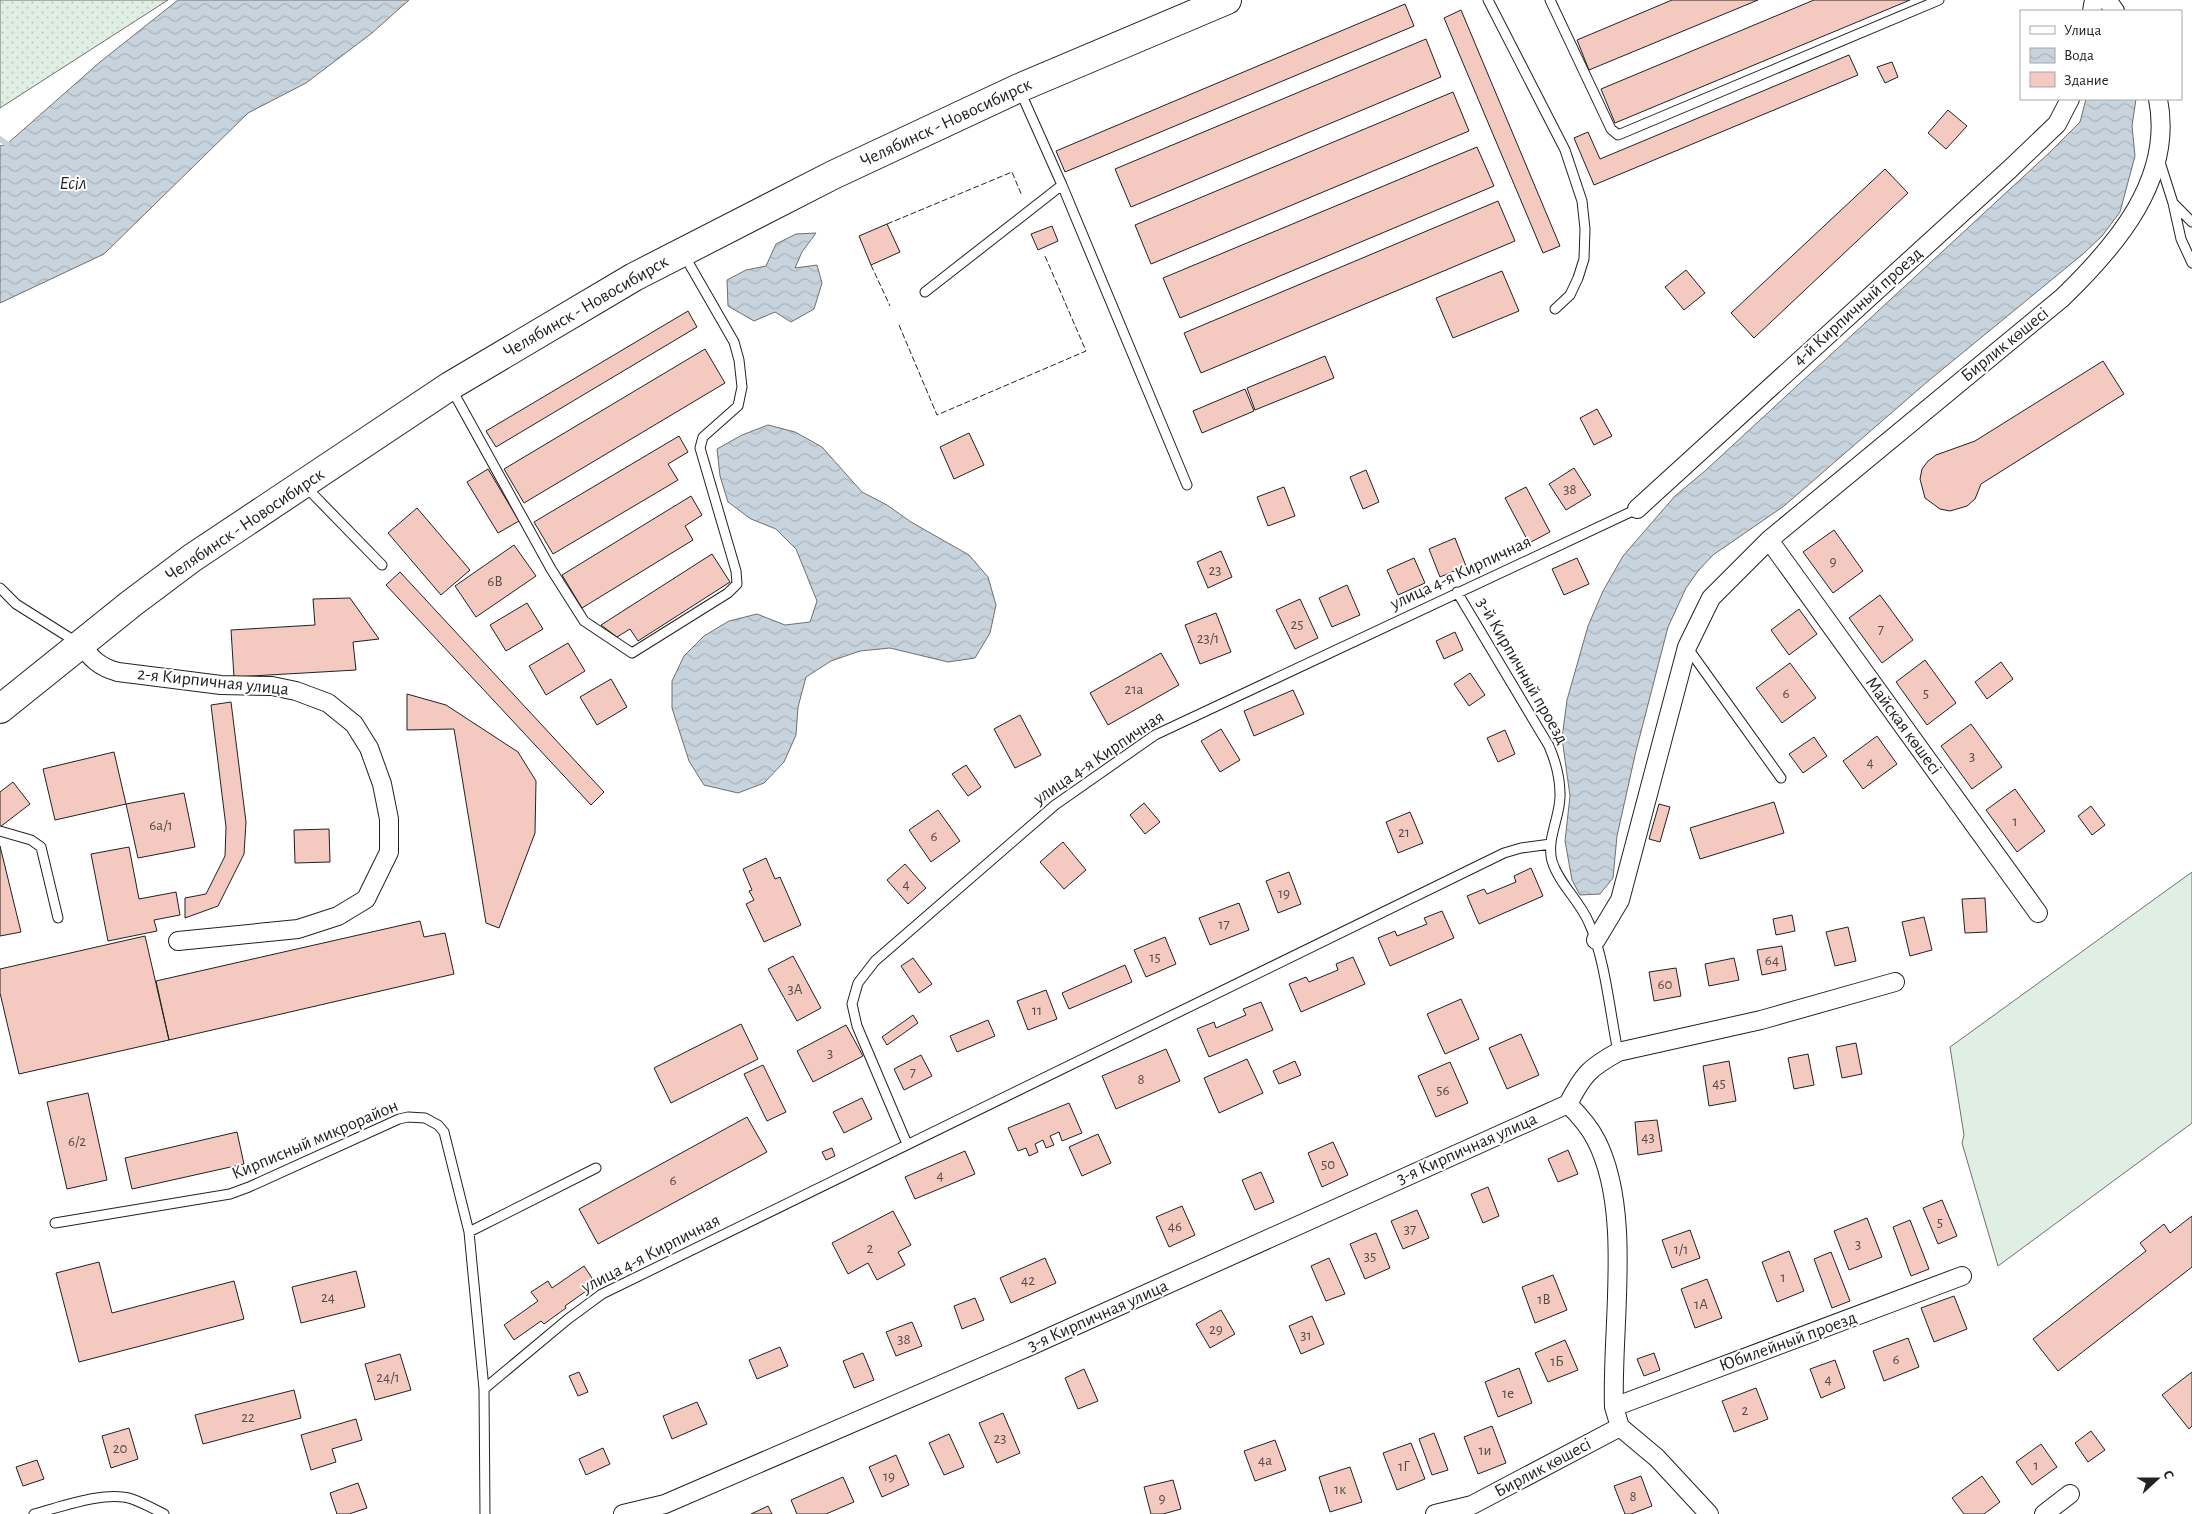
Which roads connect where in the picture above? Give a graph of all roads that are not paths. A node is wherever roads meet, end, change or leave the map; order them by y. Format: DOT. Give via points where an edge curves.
graph roads {
  1 [pos="1227,0"];
  2 [pos="1488,0"];
  3 [pos="1550,0"];
  4 [pos="1939,0"];
  5 [pos="1019,88"];
  6 [pos="2069,100"];
  7 [pos="2158,100"];
  8 [pos="2158,156"];
  9 [pos="1062,185"];
  10 [pos="2173,203"];
  11 [pos="2192,222"];
  12 [pos="682,252"];
  13 [pos="2192,263"];
  14 [pos="926,292"];
  15 [pos="1555,309"];
  16 [pos="450,386"];
  17 [pos="304,484"];
  18 [pos="1187,485"];
  19 [pos="1637,509"];
  20 [pos="1768,540"];
  21 [pos="382,565"];
  22 [pos="0,588"];
  23 [pos="1457,592"];
  24 [pos="80,644"];
  25 [pos="1687,646"];
  26 [pos="0,709"];
  27 [pos="1781,778"];
  28 [pos="0,832"];
  29 [pos="1551,844"];
  30 [pos="2038,912"];
  31 [pos="58,918"];
  32 [pos="1596,940"];
  33 [pos="178,941"];
  34 [pos="1895,982"];
  35 [pos="1618,1052"];
  36 [pos="1568,1104"];
  37 [pos="907,1144"];
  38 [pos="596,1168"];
  39 [pos="55,1223"];
  40 [pos="469,1232"];
  41 [pos="1962,1276"];
  42 [pos="484,1388"];
  43 [pos="1614,1407"];
  44 [pos="1620,1427"];
  45 [pos="2070,1494"];
  46 [pos="34,1514"];
  47 [pos="164,1514"];
  48 [pos="485,1514"];
  49 [pos="623,1514"];
  50 [pos="1435,1514"];
  51 [pos="1709,1514"];
  52 [pos="2044,1514"];
  1 -- 5 [label="highway, Челябинск - Новосибирск"];
  2 -- 15 [label="lane" via="1565,150 1582,201 1584,259 1570,295"];
  3 -- 4 [label="lane" via="1611,129 1618,134"];
  5 -- 9 [label="lane"];
  5 -- 12 [label="highway, Челябинск - Новосибирск" via="833,175"];
  6 -- 19 [label="street, 4-й Кирпичный проезд" via="2057,124 2010,170"];
  7 -- 8 [label="street, Бирлик көшесі" via="2161,134"];
  8 -- 10 [label="lane"];
  8 -- 20 [label="street, Бирлик көшесі" via="2143,198 2130,221 2091,270 2062,298"];
  9 -- 14 [label="lane"];
  9 -- 18 [label="lane"];
  10 -- 11 [label="lane"];
  10 -- 13 [label="lane" via="2181,239"];
  12 -- 16 [label="highway, Челябинск - Новосибирск"];
  12 -- 16 [label="lane" via="734,342 739,360 742,387 738,406 703,437 700,448 737,584 728,594 632,653 584,621 551,569"];
  16 -- 17 [label="highway, Челябинск - Новосибирск"];
  17 -- 21 [label="lane"];
  17 -- 24 [label="highway, Челябинск - Новосибирск" via="192,558"];
  19 -- 23 [label="lane, улица 4-я Кирпичная"];
  20 -- 25 [label="street, Бирлик көшесі" via="1711,598"];
  20 -- 30 [label="street, Майская көшесі"];
  22 -- 24 [label="lane" via="16,604"];
  23 -- 29 [label="lane, 3-й Кирпичный проезд" via="1553,756 1560,794"];
  23 -- 37 [label="lane, улица 4-я Кирпичная" via="1155,735 1055,805 876,960 858,983 852,1004 856,1026"];
  24 -- 26 [label="highway, Челябинск - Новосибирск"];
  24 -- 33 [label="street, 2-я Кирпичная улица" via="94,662 105,669 221,686 272,686 328,703 354,724 369,748 382,784 389,852 366,899 338,916 298,929"];
  25 -- 27 [label="lane"];
  25 -- 32 [label="street, Бирлик көшесі" via="1625,886"];
  28 -- 31 [label="lane" via="32,840 40,848"];
  29 -- 32 [label="lane, 3-й Кирпичный проезд" via="1552,860 1559,876 1588,920"];
  29 -- 37 [label="lane, улица 4-я Кирпичная" via="1504,853"];
  32 -- 35 [label="lane, 3-й Кирпичный проезд"];
  34 -- 35 [label="street" via="1761,1020"];
  35 -- 36 [label="street" via="1586,1073"];
  36 -- 43 [label="street" via="1584,1120 1606,1162 1618,1234"];
  36 -- 49 [label="street, 3-я Кирпичная улица" via="992,1363 665,1504"];
  37 -- 42 [label="lane, улица 4-я Кирпичная" via="602,1294"];
  38 -- 40 [label="lane"];
  39 -- 40 [label="lane, Кирписный микрорайон" via="230,1194 399,1119 417,1117 431,1120 444,1132"];
  40 -- 42 [label="lane, Кирписный микрорайон"];
  41 -- 43 [label="street, Юбилейный проезд"];
  42 -- 48 [label="lane"];
  43 -- 44 [label="street"];
  44 -- 50 [label="street, Бирлик көшесі" via="1472,1505"];
  44 -- 51 [label="street" via="1657,1458"];
  45 -- 52 [label="street"];
  46 -- 47 [label="lane" via="114,1496 132,1499"];
}
